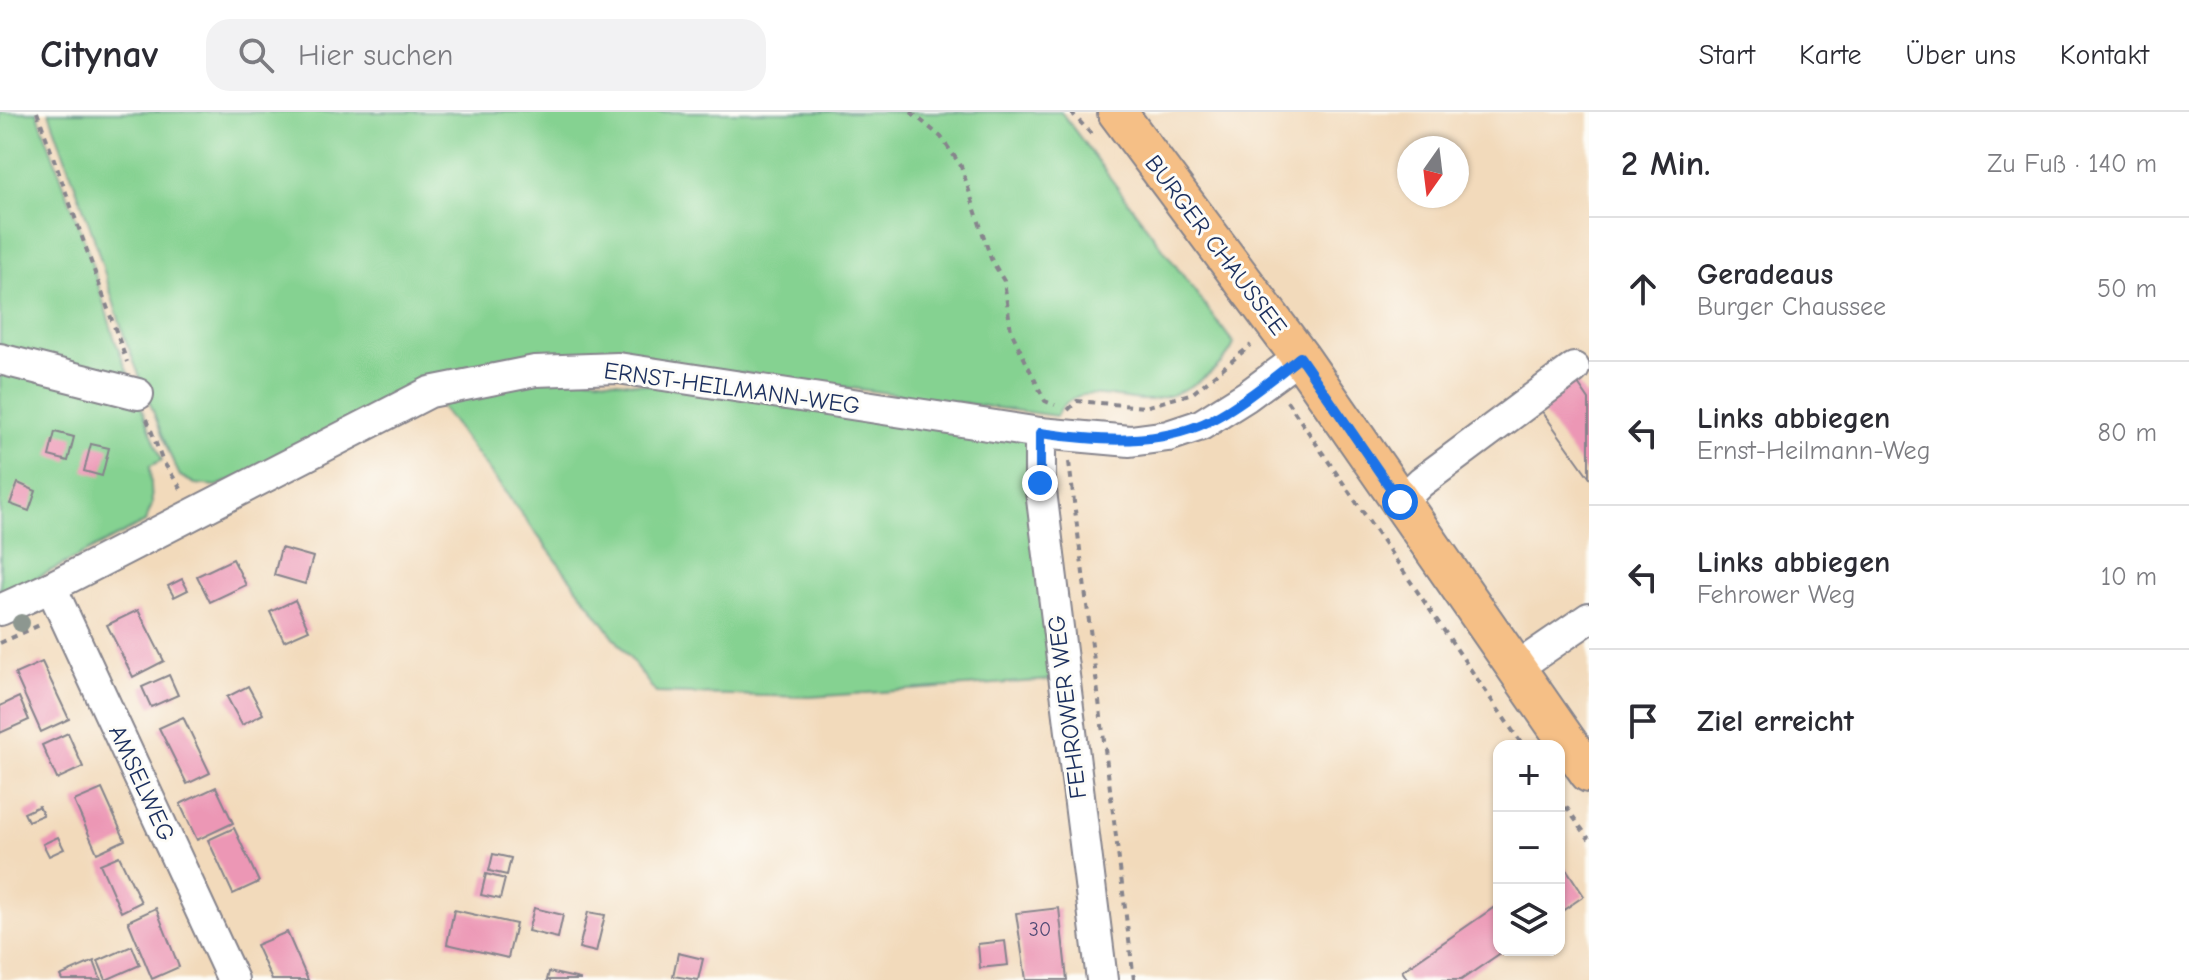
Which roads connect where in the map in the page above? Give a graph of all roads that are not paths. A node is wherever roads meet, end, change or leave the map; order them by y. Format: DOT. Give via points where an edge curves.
graph roads {
  1 [pos="1108,128"];
  2 [pos="0,359"];
  3 [pos="1286,368"];
  4 [pos="1574,368"];
  5 [pos="138,394"];
  6 [pos="1058,426"];
  7 [pos="1400,502"];
  8 [pos="51,587"];
  9 [pos="0,610"];
  10 [pos="1589,618"];
  11 [pos="1516,668"];
  12 [pos="1589,773"];
  13 [pos="233,980"];
  14 [pos="1102,980"];
  1 -- 3 [label="main road, BURGER CHAUSSEE"];
  2 -- 5 [label="street"];
  3 -- 6 [label="street, ERNST-HEILMANN-WEG" via="1201,425 1168,436 1130,441"];
  3 -- 7 [label="main road, BURGER CHAUSSEE"];
  4 -- 7 [label="street"];
  6 -- 8 [label="street, ERNST-HEILMANN-WEG" via="618,368 535,371 430,392"];
  6 -- 14 [label="street, FEHROWER WEG" via="1040,483"];
  7 -- 11 [label="main road, BURGER CHAUSSEE"];
  8 -- 9 [label="street, ERNST-HEILMANN-WEG"];
  8 -- 13 [label="street, AMSELWEG"];
  10 -- 11 [label="street"];
  11 -- 12 [label="main road, BURGER CHAUSSEE"];
}
